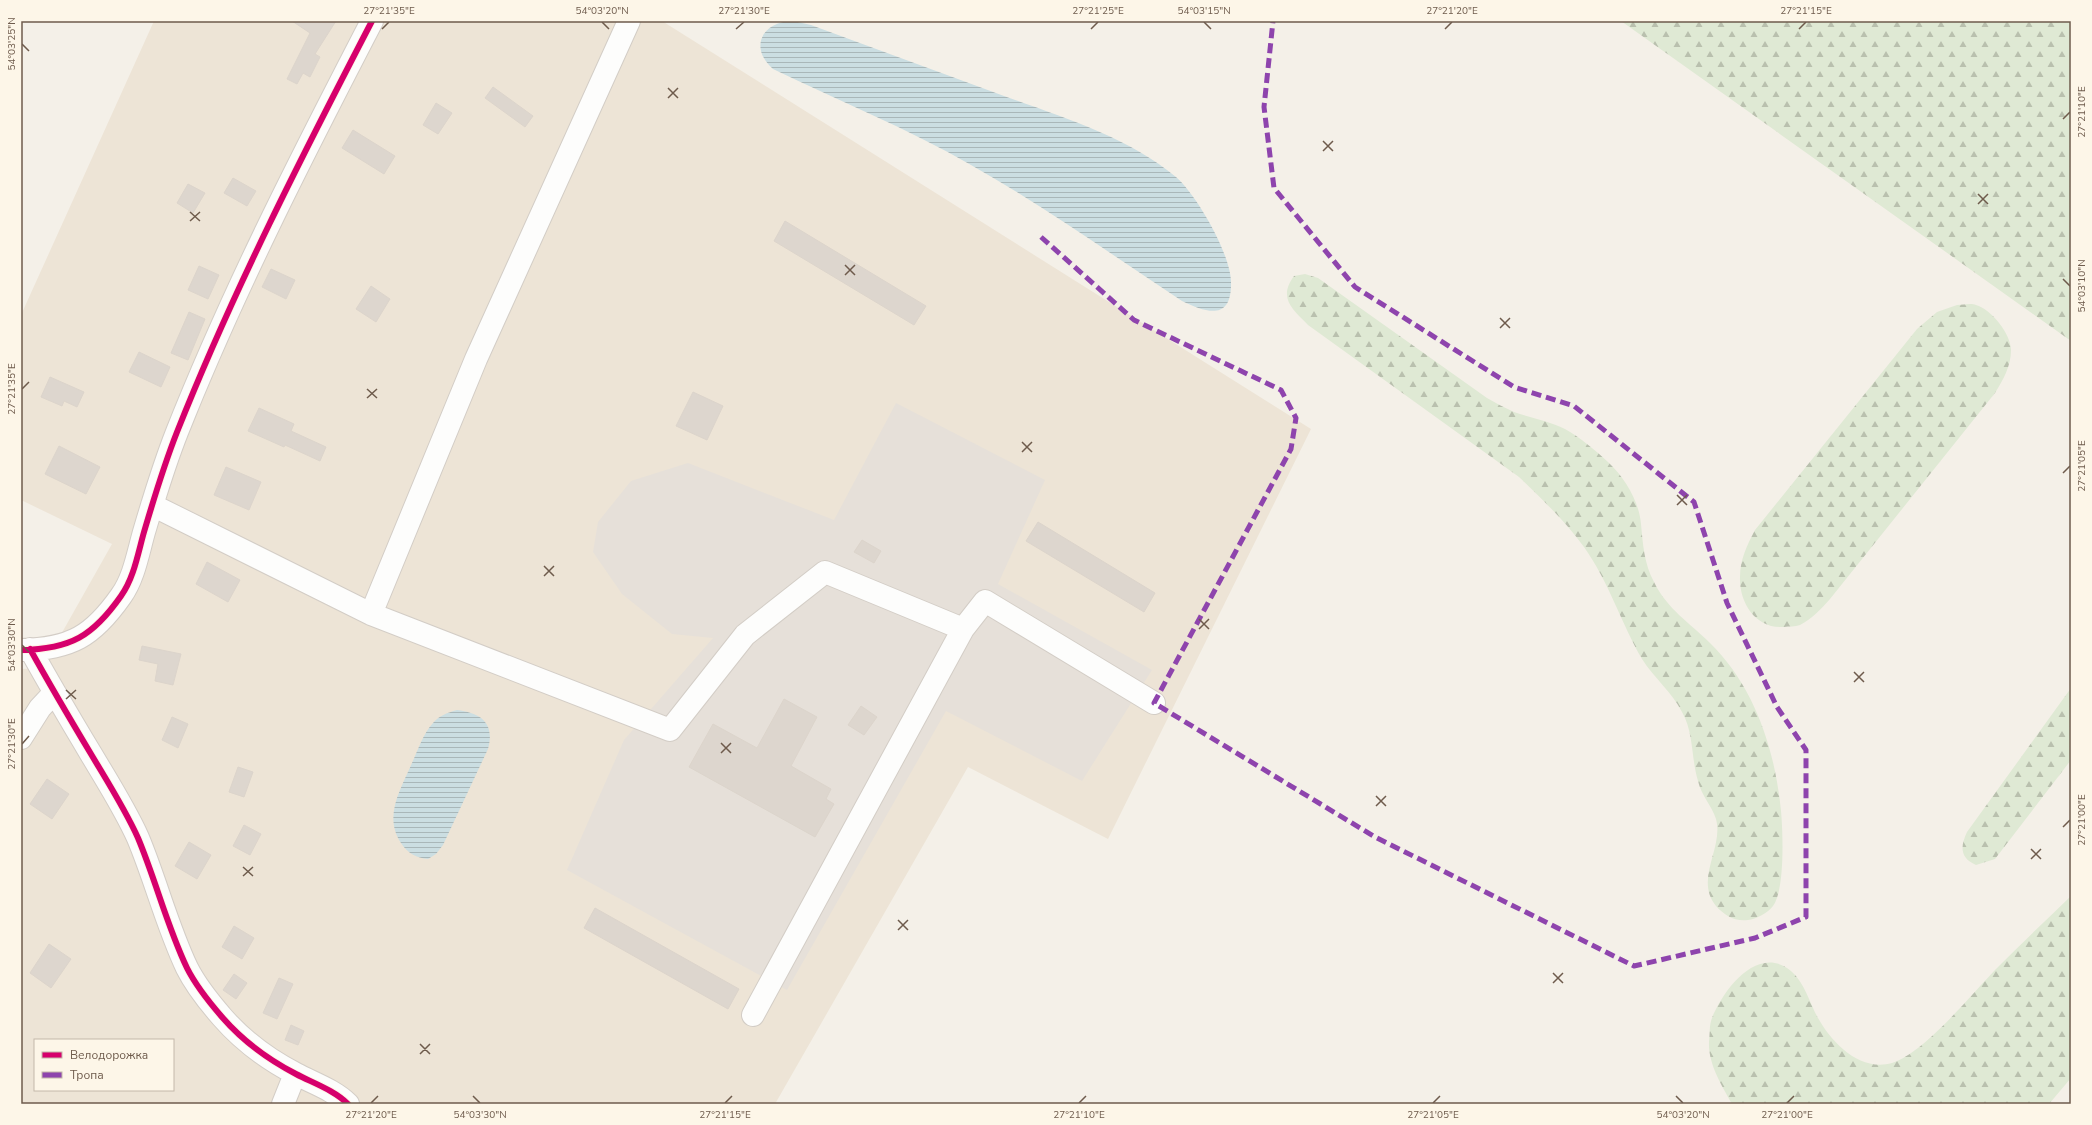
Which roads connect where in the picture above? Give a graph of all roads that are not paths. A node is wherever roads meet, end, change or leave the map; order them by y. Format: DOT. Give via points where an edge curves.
graph roads {
  1 [pos="372,21"];
  2 [pos="629,21"];
  3 [pos="152,505"];
  4 [pos="371,614"];
  5 [pos="962,629"];
  6 [pos="25,650"];
  7 [pos="54,693"];
  8 [pos="1154,703"];
  9 [pos="21,738"];
  10 [pos="753,1015"];
  11 [pos="295,1074"];
  12 [pos="283,1104"];
  13 [pos="348,1104"];
  1 -- 3 [label="street" via="244,273 176,433"];
  2 -- 4 [label="street" via="476,359"];
  3 -- 4 [label="street"];
  3 -- 6 [label="street" via="134,567 123,593 107,615 88,634 61,645"];
  4 -- 5 [label="street" via="670,730 745,635 825,572"];
  5 -- 8 [label="street" via="985,601"];
  5 -- 10 [label="street"];
  6 -- 7 [label="street"];
  7 -- 9 [label="street" via="40,708"];
  7 -- 11 [label="street" via="117,798 137,837 187,969 223,1018 269,1058"];
  11 -- 12 [label="street"];
  11 -- 13 [label="street" via="322,1086"];
}
